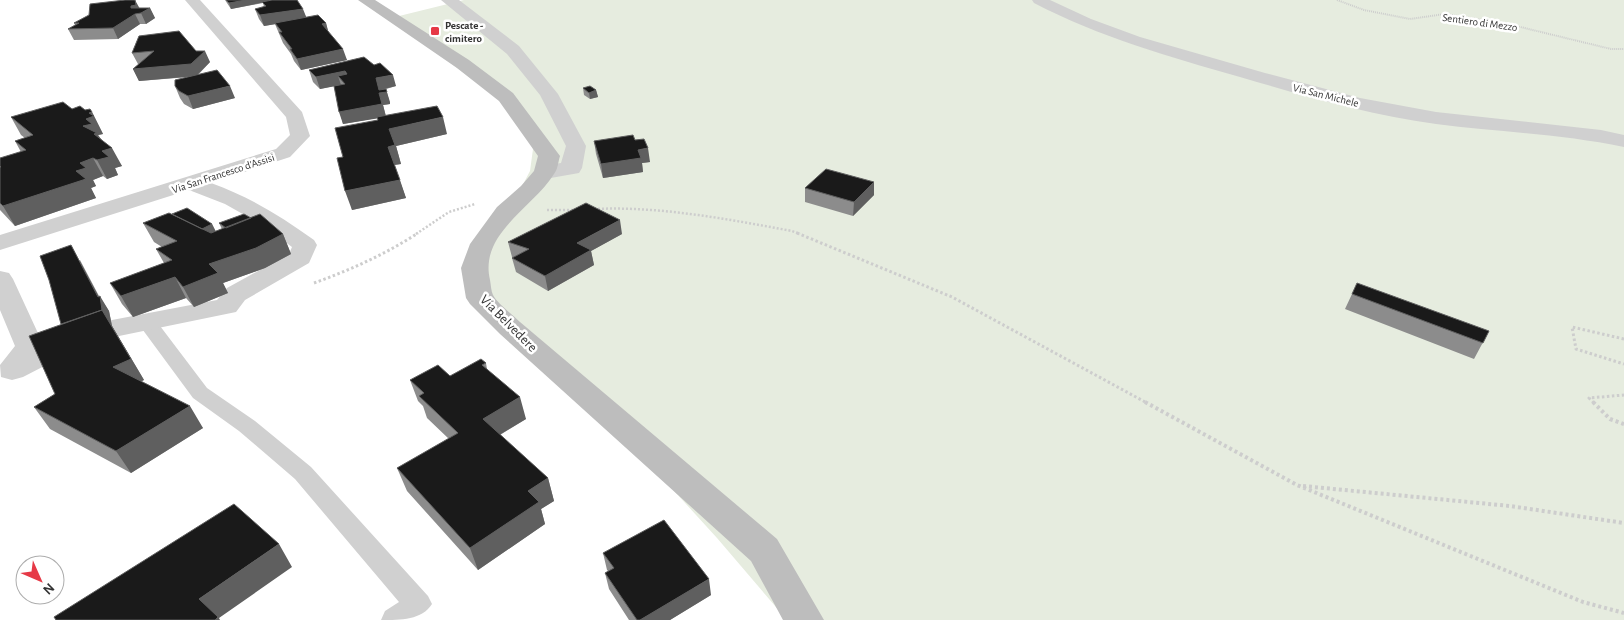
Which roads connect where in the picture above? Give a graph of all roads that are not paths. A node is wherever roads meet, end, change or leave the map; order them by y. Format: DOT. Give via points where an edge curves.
graph roads {
  1 [pos="192,0"];
  2 [pos="365,0"];
  3 [pos="448,0"];
  4 [pos="1039,0"];
  5 [pos="1624,141"];
  6 [pos="545,172"];
  7 [pos="190,183"];
  8 [pos="0,243"];
  9 [pos="0,279"];
  10 [pos="148,322"];
  11 [pos="6,374"];
  12 [pos="395,620"];
  13 [pos="804,620"];
  1 -- 7 [label="street, Via San Francesco d'Assisi" via="295,116 300,136 283,153"];
  2 -- 6 [label="main road" via="464,64 506,97 549,156"];
  3 -- 6 [label="street" via="513,50 549,94 576,146 570,168"];
  4 -- 5 [label="street, Via San Michele" via="1091,25 1338,99 1435,118"];
  6 -- 13 [label="main road, Via Belvedere" via="528,191 495,207 474,268 480,298 510,328 764,550"];
  7 -- 8 [label="street, Via San Francesco d'Assisi"];
  7 -- 10 [label="street" via="233,199 305,245 300,258 236,294 226,306"];
  9 -- 11 [label="street" via="30,347"];
  10 -- 11 [label="street" via="112,329 44,354"];
  10 -- 12 [label="lane" via="200,393 247,426 303,473 418,604"];
}
